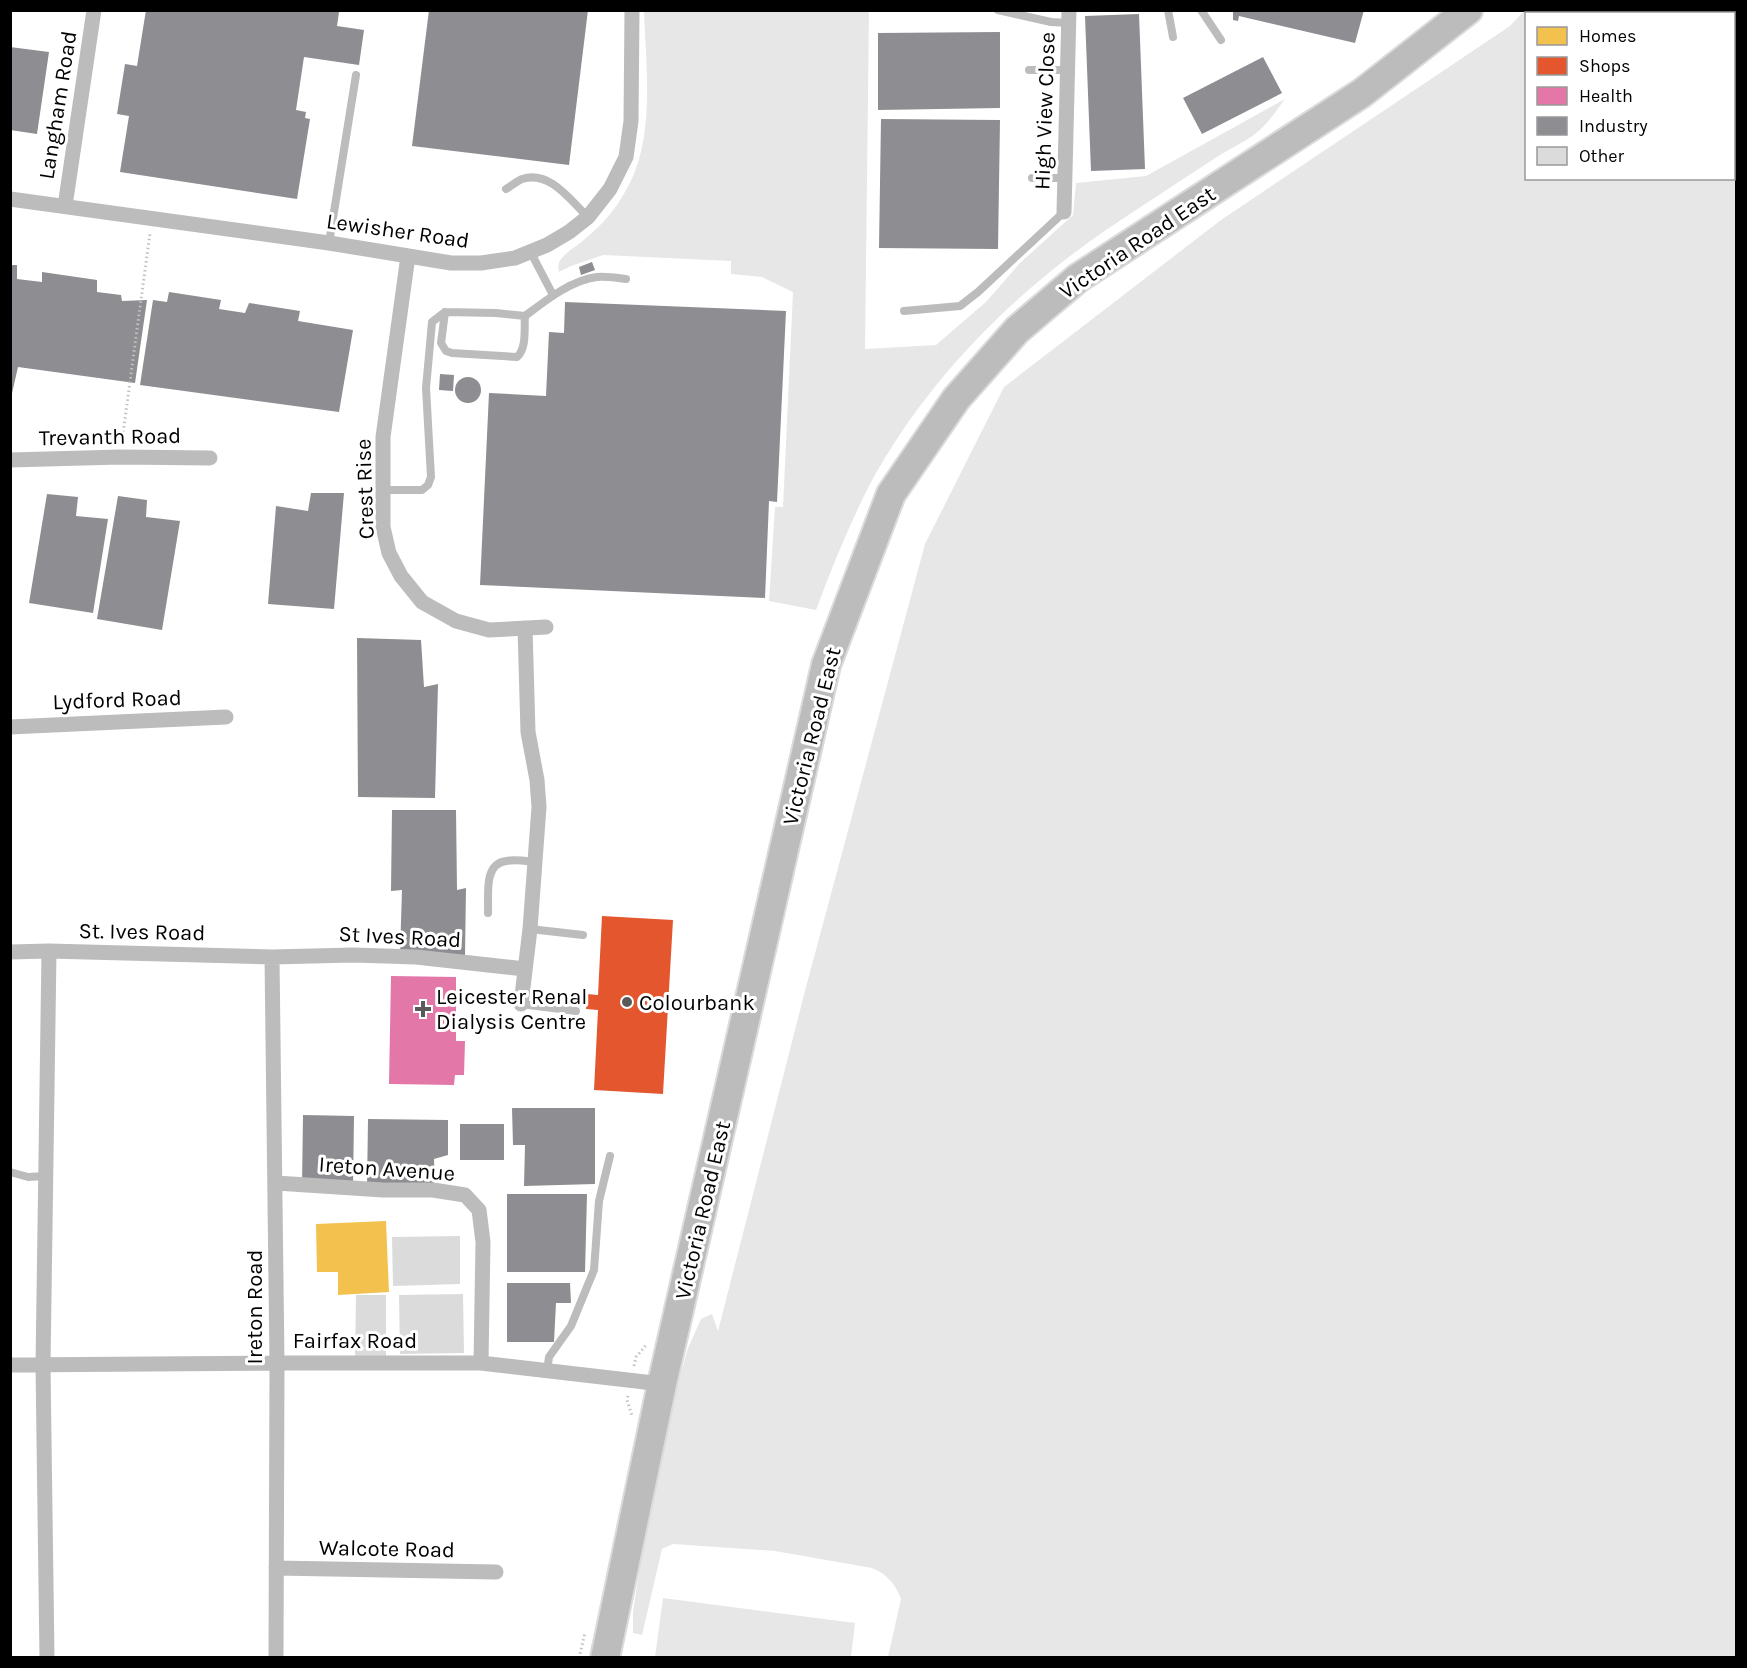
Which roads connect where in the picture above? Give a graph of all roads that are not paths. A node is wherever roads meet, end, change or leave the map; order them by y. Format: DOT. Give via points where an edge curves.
graph roads {
  1 [pos="94,10"];
  2 [pos="632,10"];
  3 [pos="998,10"];
  4 [pos="1168,10"];
  5 [pos="1202,10"];
  6 [pos="1468,10"];
  7 [pos="1069,17"];
  8 [pos="1173,37"];
  9 [pos="1221,40"];
  10 [pos="1029,70"];
  11 [pos="1068,70"];
  12 [pos="356,75"];
  13 [pos="1032,178"];
  14 [pos="1066,178"];
  15 [pos="506,189"];
  16 [pos="10,199"];
  17 [pos="65,206"];
  18 [pos="1064,212"];
  19 [pos="588,216"];
  20 [pos="329,243"];
  21 [pos="531,253"];
  22 [pos="408,256"];
  23 [pos="626,279"];
  24 [pos="553,295"];
  25 [pos="904,311"];
  26 [pos="445,312"];
  27 [pos="525,316"];
  28 [pos="210,458"];
  29 [pos="10,460"];
  30 [pos="383,490"];
  31 [pos="546,627"];
  32 [pos="525,628"];
  33 [pos="226,717"];
  34 [pos="10,727"];
  35 [pos="535,862"];
  36 [pos="488,913"];
  37 [pos="530,929"];
  38 [pos="583,935"];
  39 [pos="49,951"];
  40 [pos="10,952"];
  41 [pos="272,957"];
  42 [pos="525,969"];
  43 [pos="521,1004"];
  44 [pos="576,1011"];
  45 [pos="610,1156"];
  46 [pos="10,1172"];
  47 [pos="46,1176"];
  48 [pos="276,1183"];
  49 [pos="277,1363"];
  50 [pos="481,1363"];
  51 [pos="10,1365"];
  52 [pos="43,1365"];
  53 [pos="547,1371"];
  54 [pos="662,1384"];
  55 [pos="276,1569"];
  56 [pos="496,1572"];
  57 [pos="48,1658"];
  58 [pos="276,1658"];
  59 [pos="605,1658"];
  1 -- 17 [label="street, Langham Road"];
  2 -- 19 [label="street, Lewisher Road" via="631,121 626,157 610,189"];
  3 -- 7 [label="lane" via="1051,22"];
  4 -- 8 [label="lane"];
  5 -- 9 [label="lane"];
  6 -- 54 [label="highway, Victoria Road East" via="1362,93 1078,278 1017,330 956,399 891,494 826,665"];
  7 -- 11 [label="street, High View Close"];
  10 -- 11 [label="lane"];
  11 -- 14 [label="street, High View Close"];
  12 -- 20 [label="lane"];
  13 -- 14 [label="lane"];
  14 -- 18 [label="street, High View Close"];
  15 -- 19 [label="lane" via="522,179 540,177"];
  16 -- 17 [label="street, Lewisher Road"];
  17 -- 20 [label="street, Lewisher Road"];
  18 -- 25 [label="lane" via="960,306"];
  19 -- 21 [label="street, Lewisher Road" via="569,232"];
  20 -- 22 [label="street, Lewisher Road"];
  21 -- 22 [label="street, Lewisher Road" via="481,264"];
  21 -- 24 [label="lane"];
  22 -- 30 [label="street, Crest Rise" via="383,437"];
  23 -- 24 [label="lane" via="597,277"];
  24 -- 27 [label="lane"];
  26 -- 27 [label="lane"];
  26 -- 27 [label="lane" via="441,343 446,351 517,357 523,348"];
  26 -- 30 [label="lane" via="432,322 426,388 431,477 422,490"];
  28 -- 29 [label="street, Trevanth Road"];
  30 -- 32 [label="street, Crest Rise" via="383,527 389,553 422,602 456,621 489,630"];
  31 -- 32 [label="street, Crest Rise"];
  32 -- 35 [label="street" via="528,732 539,807"];
  33 -- 34 [label="street, Lydford Road"];
  35 -- 36 [label="lane" via="505,861 495,865 490,875"];
  35 -- 37 [label="street"];
  37 -- 38 [label="lane"];
  37 -- 42 [label="street"];
  39 -- 40 [label="street, St. Ives Road"];
  39 -- 41 [label="street, St. Ives Road"];
  39 -- 47 [label="street"];
  41 -- 42 [label="street, St Ives Road" via="416,957"];
  41 -- 48 [label="street, Ireton Road"];
  42 -- 43 [label="street"];
  43 -- 44 [label="lane"];
  45 -- 53 [label="lane" via="599,1201 594,1270 571,1326 549,1357"];
  46 -- 47 [label="lane"];
  47 -- 52 [label="street"];
  48 -- 49 [label="street, Ireton Road"];
  48 -- 50 [label="street, Ireton Avenue" via="433,1190 465,1196 479,1210 483,1242"];
  49 -- 50 [label="street, Fairfax Road"];
  49 -- 52 [label="street, Fairfax Road"];
  49 -- 55 [label="street, Ireton Road"];
  50 -- 53 [label="street, Fairfax Road"];
  51 -- 52 [label="street, Fairfax Road"];
  52 -- 57 [label="street"];
  53 -- 54 [label="street, Fairfax Road"];
  54 -- 59 [label="highway, Victoria Road East"];
  55 -- 56 [label="street, Walcote Road"];
  55 -- 58 [label="street, Ireton Road"];
}
